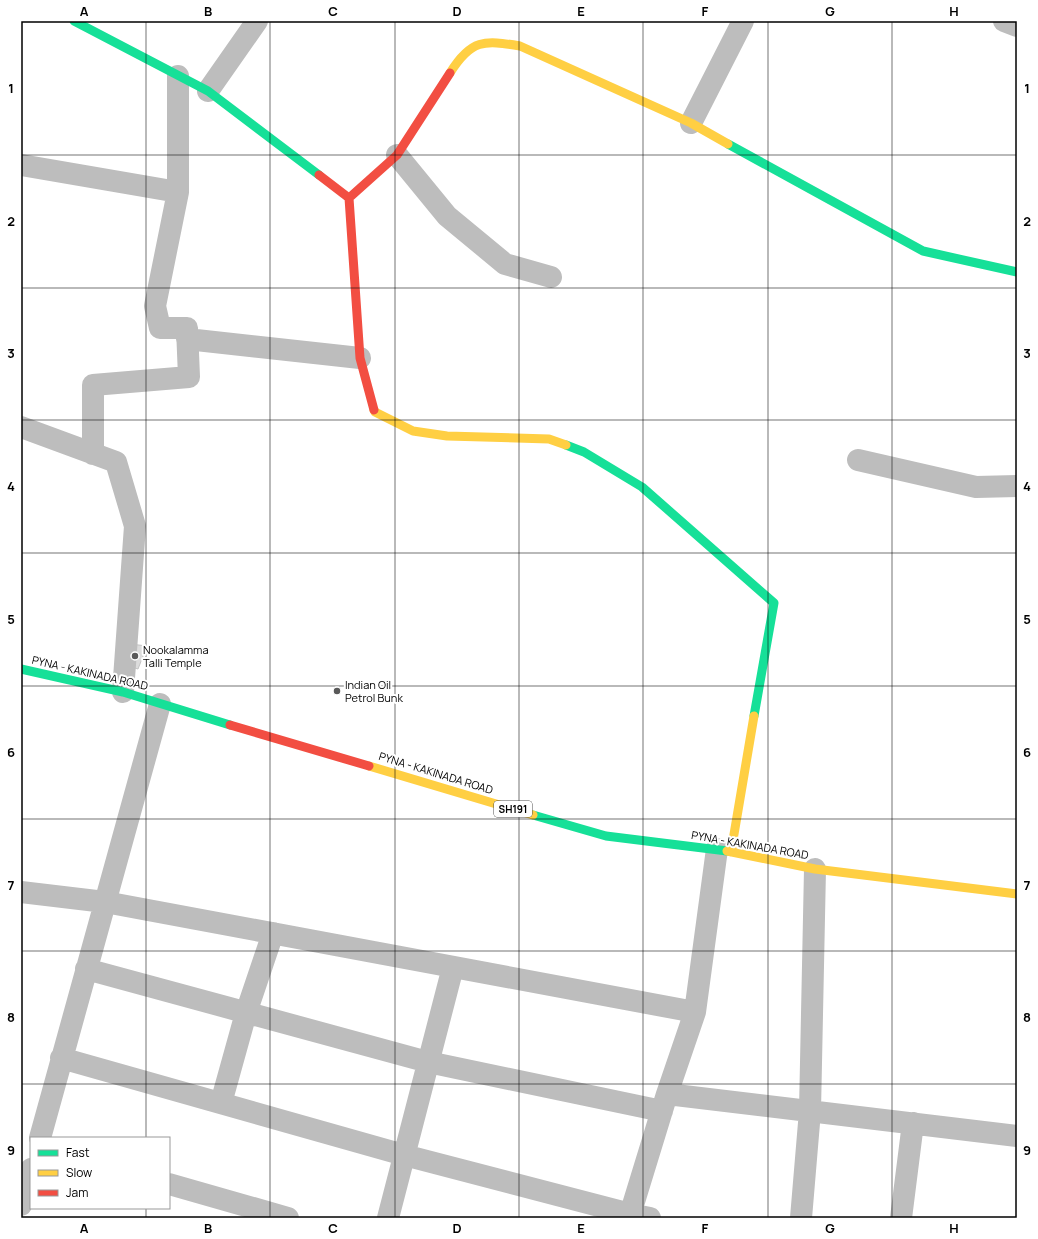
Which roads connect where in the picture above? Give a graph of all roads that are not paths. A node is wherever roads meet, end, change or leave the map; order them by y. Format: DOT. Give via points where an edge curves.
graph roads {
  1 [pos="74,21"];
  2 [pos="257,21"];
  3 [pos="743,21"];
  4 [pos="1004,21"];
  5 [pos="1017,26"];
  6 [pos="178,76"];
  7 [pos="208,91"];
  8 [pos="691,123"];
  9 [pos="396,155"];
  10 [pos="21,165"];
  11 [pos="178,192"];
  12 [pos="349,198"];
  13 [pos="1017,272"];
  14 [pos="551,277"];
  15 [pos="187,339"];
  16 [pos="360,358"];
  17 [pos="21,427"];
  18 [pos="93,454"];
  19 [pos="858,460"];
  20 [pos="1017,486"];
  21 [pos="21,670"];
  22 [pos="123,692"];
  23 [pos="160,704"];
  24 [pos="724,851"];
  25 [pos="815,869"];
  26 [pos="21,892"];
  27 [pos="1017,894"];
  28 [pos="105,902"];
  29 [pos="273,934"];
  30 [pos="453,967"];
  31 [pos="86,969"];
  32 [pos="695,1012"];
  33 [pos="246,1013"];
  34 [pos="61,1058"];
  35 [pos="428,1062"];
  36 [pos="664,1102"];
  37 [pos="221,1103"];
  38 [pos="810,1111"];
  39 [pos="913,1123"];
  40 [pos="1017,1136"];
  41 [pos="40,1137"];
  42 [pos="404,1155"];
  43 [pos="30,1173"];
  44 [pos="170,1184"];
  45 [pos="21,1205"];
  46 [pos="636,1217"];
  47 [pos="288,1218"];
  48 [pos="388,1218"];
  49 [pos="801,1218"];
  50 [pos="901,1218"];
  1 -- 6 [label="street"];
  2 -- 7 [label="street"];
  3 -- 8 [label="street"];
  4 -- 5 [label="street"];
  6 -- 7 [label="street"];
  6 -- 11 [label="street"];
  7 -- 12 [label="street"];
  8 -- 9 [label="street" via="520,46 494,42 476,45 458,58"];
  8 -- 13 [label="street" via="924,252"];
  9 -- 12 [label="street"];
  9 -- 14 [label="street" via="447,216 505,264"];
  10 -- 11 [label="street"];
  11 -- 15 [label="street" via="155,306 160,328 186,328"];
  12 -- 16 [label="street"];
  15 -- 16 [label="street"];
  15 -- 18 [label="street" via="189,377 93,385"];
  16 -- 24 [label="street" via="375,412 413,431 447,436 549,439 584,452 642,487 774,603"];
  17 -- 18 [label="street"];
  18 -- 22 [label="street" via="116,462 135,526"];
  19 -- 20 [label="street" via="976,487"];
  21 -- 22 [label="street, PYNA - KAKINADA ROAD / SH191"];
  22 -- 23 [label="street, PYNA - KAKINADA ROAD / SH191"];
  23 -- 24 [label="street, PYNA - KAKINADA ROAD / SH191" via="606,836"];
  23 -- 28 [label="street"];
  24 -- 25 [label="street, PYNA - KAKINADA ROAD / SH191"];
  24 -- 32 [label="street"];
  25 -- 27 [label="street, PYNA - KAKINADA ROAD / SH191"];
  25 -- 38 [label="street"];
  26 -- 28 [label="street"];
  28 -- 29 [label="street"];
  28 -- 31 [label="street"];
  29 -- 30 [label="street"];
  29 -- 33 [label="street"];
  30 -- 32 [label="street"];
  30 -- 35 [label="street"];
  31 -- 33 [label="street"];
  31 -- 34 [label="street"];
  32 -- 36 [label="street"];
  33 -- 35 [label="street"];
  33 -- 37 [label="street"];
  34 -- 37 [label="street"];
  34 -- 41 [label="street"];
  35 -- 36 [label="street"];
  35 -- 42 [label="street"];
  36 -- 38 [label="street"];
  36 -- 46 [label="street"];
  37 -- 42 [label="street"];
  38 -- 39 [label="street"];
  38 -- 49 [label="street"];
  39 -- 40 [label="street"];
  39 -- 50 [label="street"];
  42 -- 46 [label="street"];
  42 -- 48 [label="street"];
  43 -- 45 [label="street"];
  44 -- 47 [label="street"];
}
